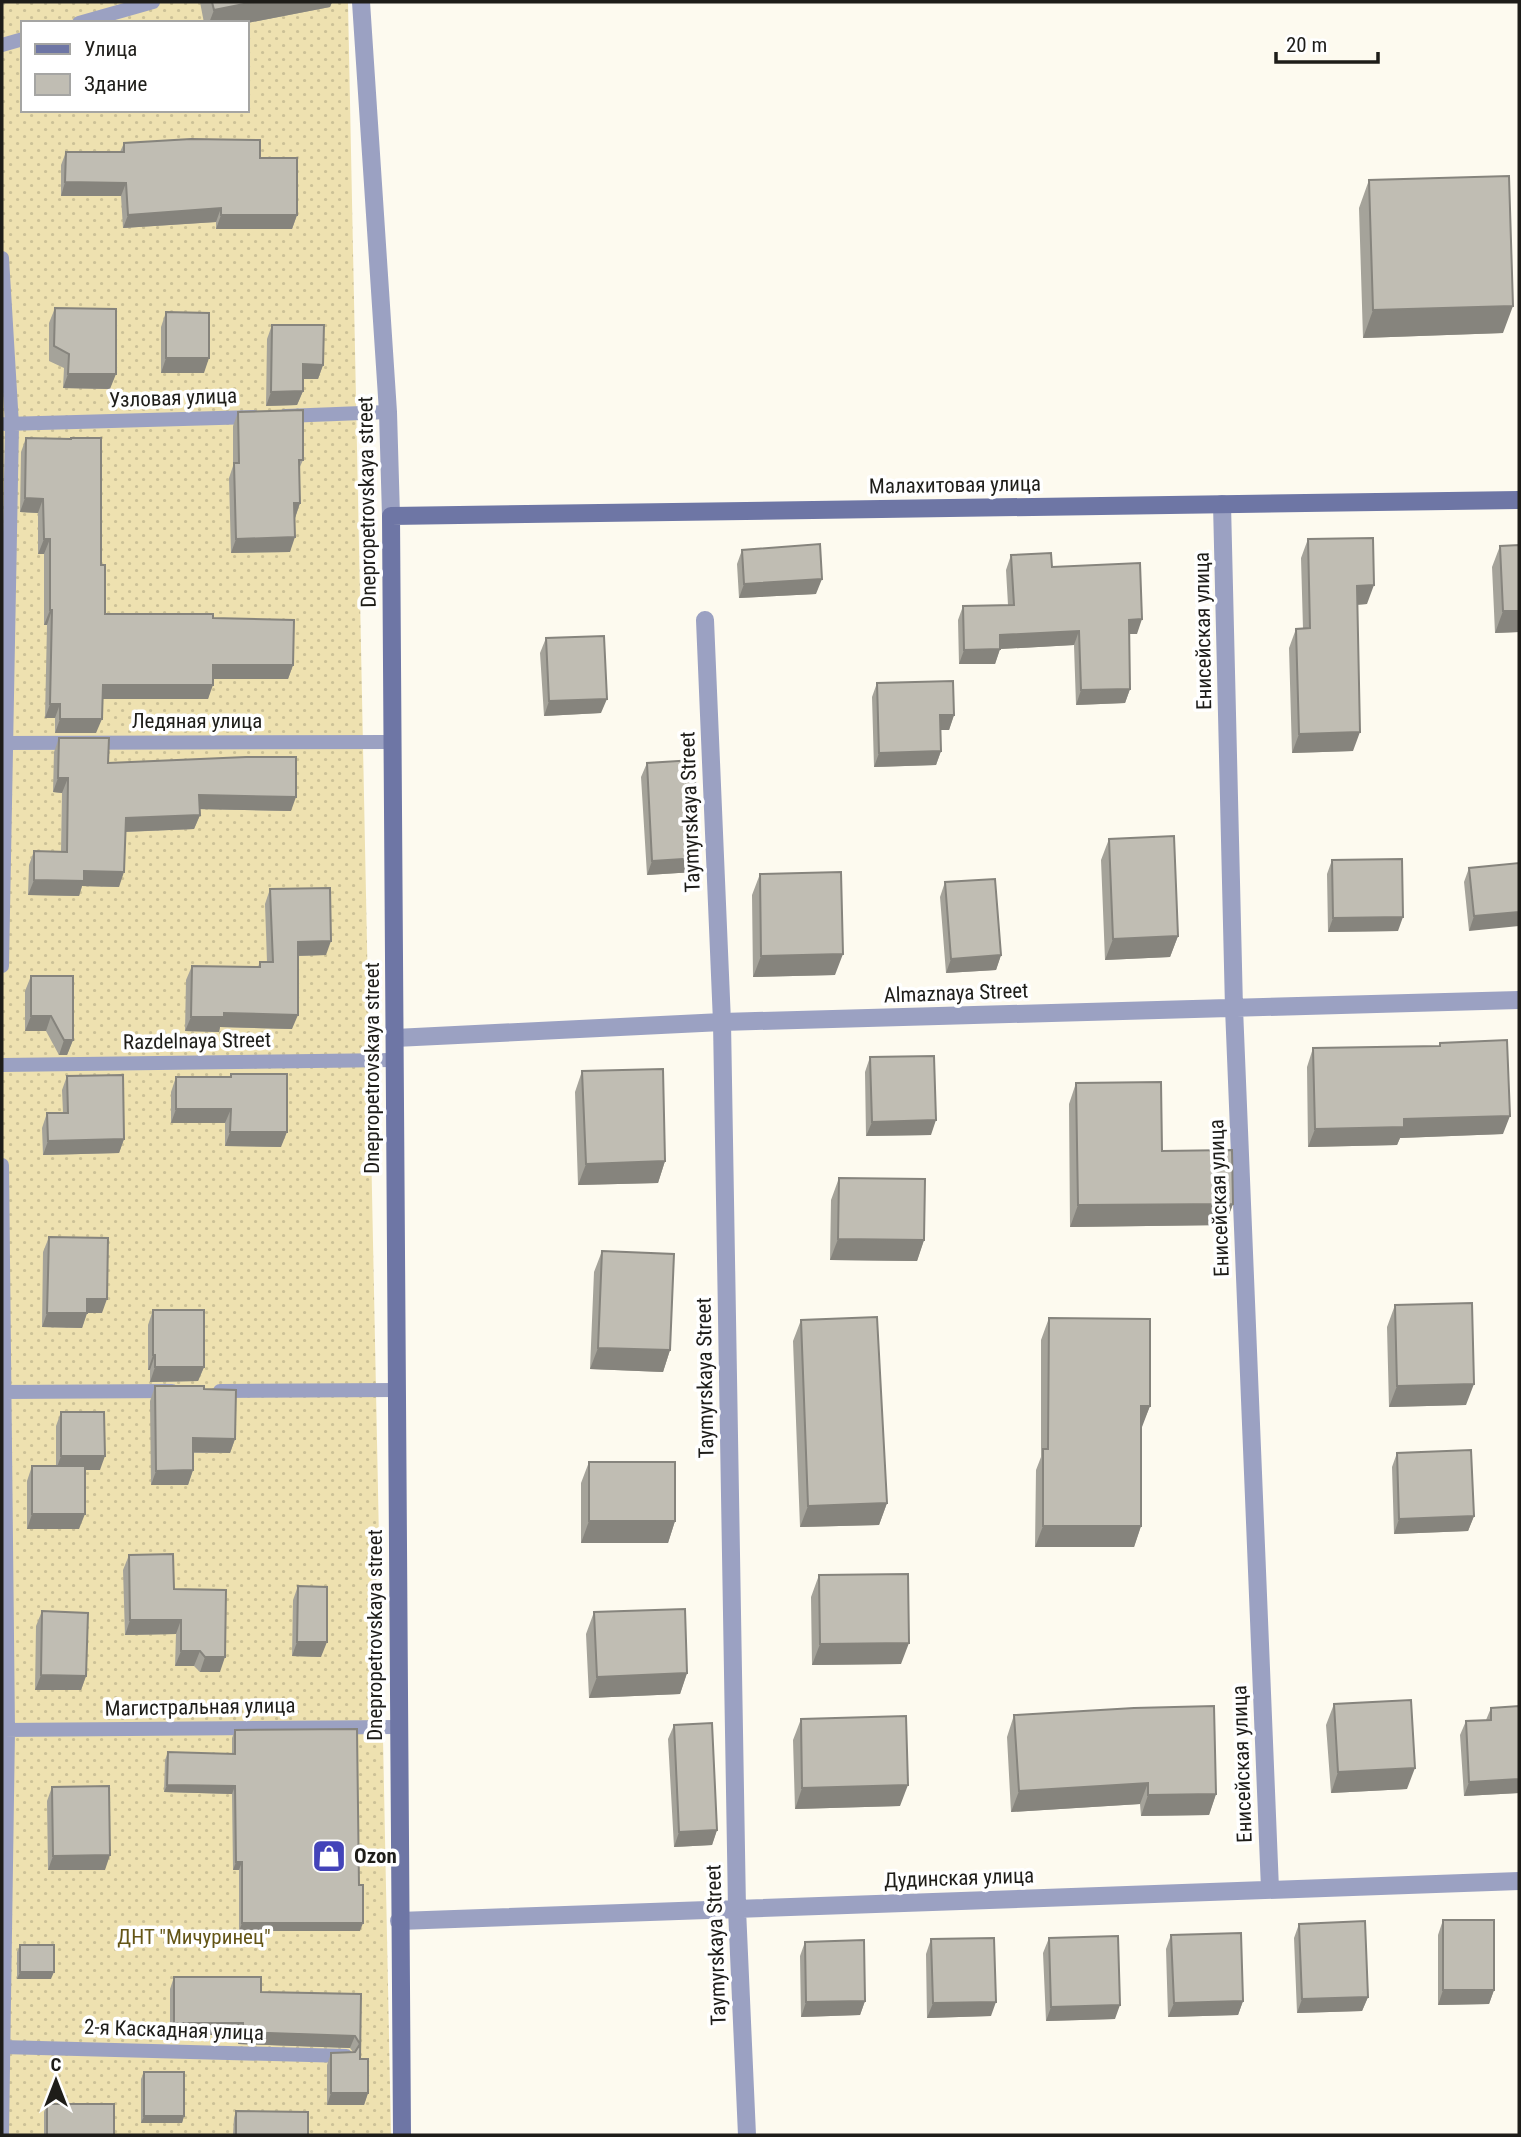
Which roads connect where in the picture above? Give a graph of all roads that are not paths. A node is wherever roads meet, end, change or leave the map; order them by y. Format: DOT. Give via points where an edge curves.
graph roads {
  1 [pos="153,2"];
  2 [pos="361,2"];
  3 [pos="86,21"];
  4 [pos="21,40"];
  5 [pos="2,45"];
  6 [pos="2,258"];
  7 [pos="388,412"];
  8 [pos="7,424"];
  9 [pos="1519,500"];
  10 [pos="1222,504"];
  11 [pos="391,516"];
  12 [pos="705,620"];
  13 [pos="393,742"];
  14 [pos="3,743"];
  15 [pos="2,966"];
  16 [pos="1519,1000"];
  17 [pos="1234,1008"];
  18 [pos="722,1022"];
  19 [pos="394,1038"];
  20 [pos="393,1060"];
  21 [pos="2,1065"];
  22 [pos="2,1166"];
  23 [pos="398,1390"];
  24 [pos="181,1391"];
  25 [pos="208,1391"];
  26 [pos="3,1392"];
  27 [pos="398,1727"];
  28 [pos="5,1730"];
  29 [pos="1519,1881"];
  30 [pos="1270,1889"];
  31 [pos="737,1909"];
  32 [pos="400,1920"];
  33 [pos="3,2046"];
  34 [pos="346,2056"];
  35 [pos="2,2135"];
  36 [pos="402,2135"];
  37 [pos="747,2135"];
  1 -- 3 [label="lane"];
  2 -- 7 [label="street, Dnepropetrovskaya street"];
  4 -- 5 [label="lane"];
  6 -- 8 [label="lane"];
  7 -- 8 [label="lane, Узловая улица"];
  7 -- 11 [label="street, Dnepropetrovskaya street"];
  8 -- 14 [label="lane"];
  9 -- 10 [label="street, Малахитовая улица"];
  10 -- 11 [label="street, Малахитовая улица"];
  10 -- 17 [label="street, Енисейская улица"];
  11 -- 13 [label="street, Dnepropetrovskaya street"];
  12 -- 18 [label="street, Taymyrskaya Street"];
  13 -- 14 [label="lane, Ледяная улица"];
  13 -- 19 [label="street, Dnepropetrovskaya street"];
  14 -- 15 [label="lane"];
  16 -- 17 [label="street, Almaznaya Street"];
  17 -- 18 [label="street, Almaznaya Street"];
  17 -- 30 [label="street, Енисейская улица"];
  18 -- 19 [label="street, Almaznaya Street"];
  18 -- 31 [label="street, Taymyrskaya Street"];
  19 -- 20 [label="street, Dnepropetrovskaya street"];
  20 -- 21 [label="lane, Razdelnaya Street"];
  20 -- 23 [label="street, Dnepropetrovskaya street"];
  22 -- 26 [label="lane"];
  23 -- 25 [label="lane"];
  23 -- 27 [label="street, Dnepropetrovskaya street"];
  24 -- 26 [label="lane"];
  26 -- 28 [label="lane"];
  27 -- 28 [label="lane, Магистральная улица"];
  27 -- 32 [label="street, Dnepropetrovskaya street"];
  28 -- 33 [label="lane"];
  29 -- 30 [label="street, Дудинская улица"];
  30 -- 31 [label="street, Дудинская улица"];
  31 -- 32 [label="street, Дудинская улица"];
  31 -- 37 [label="street, Taymyrskaya Street"];
  32 -- 36 [label="street, Dnepropetrovskaya street"];
  33 -- 34 [label="lane, 2-я Каскадная улица"];
  33 -- 35 [label="lane"];
}
